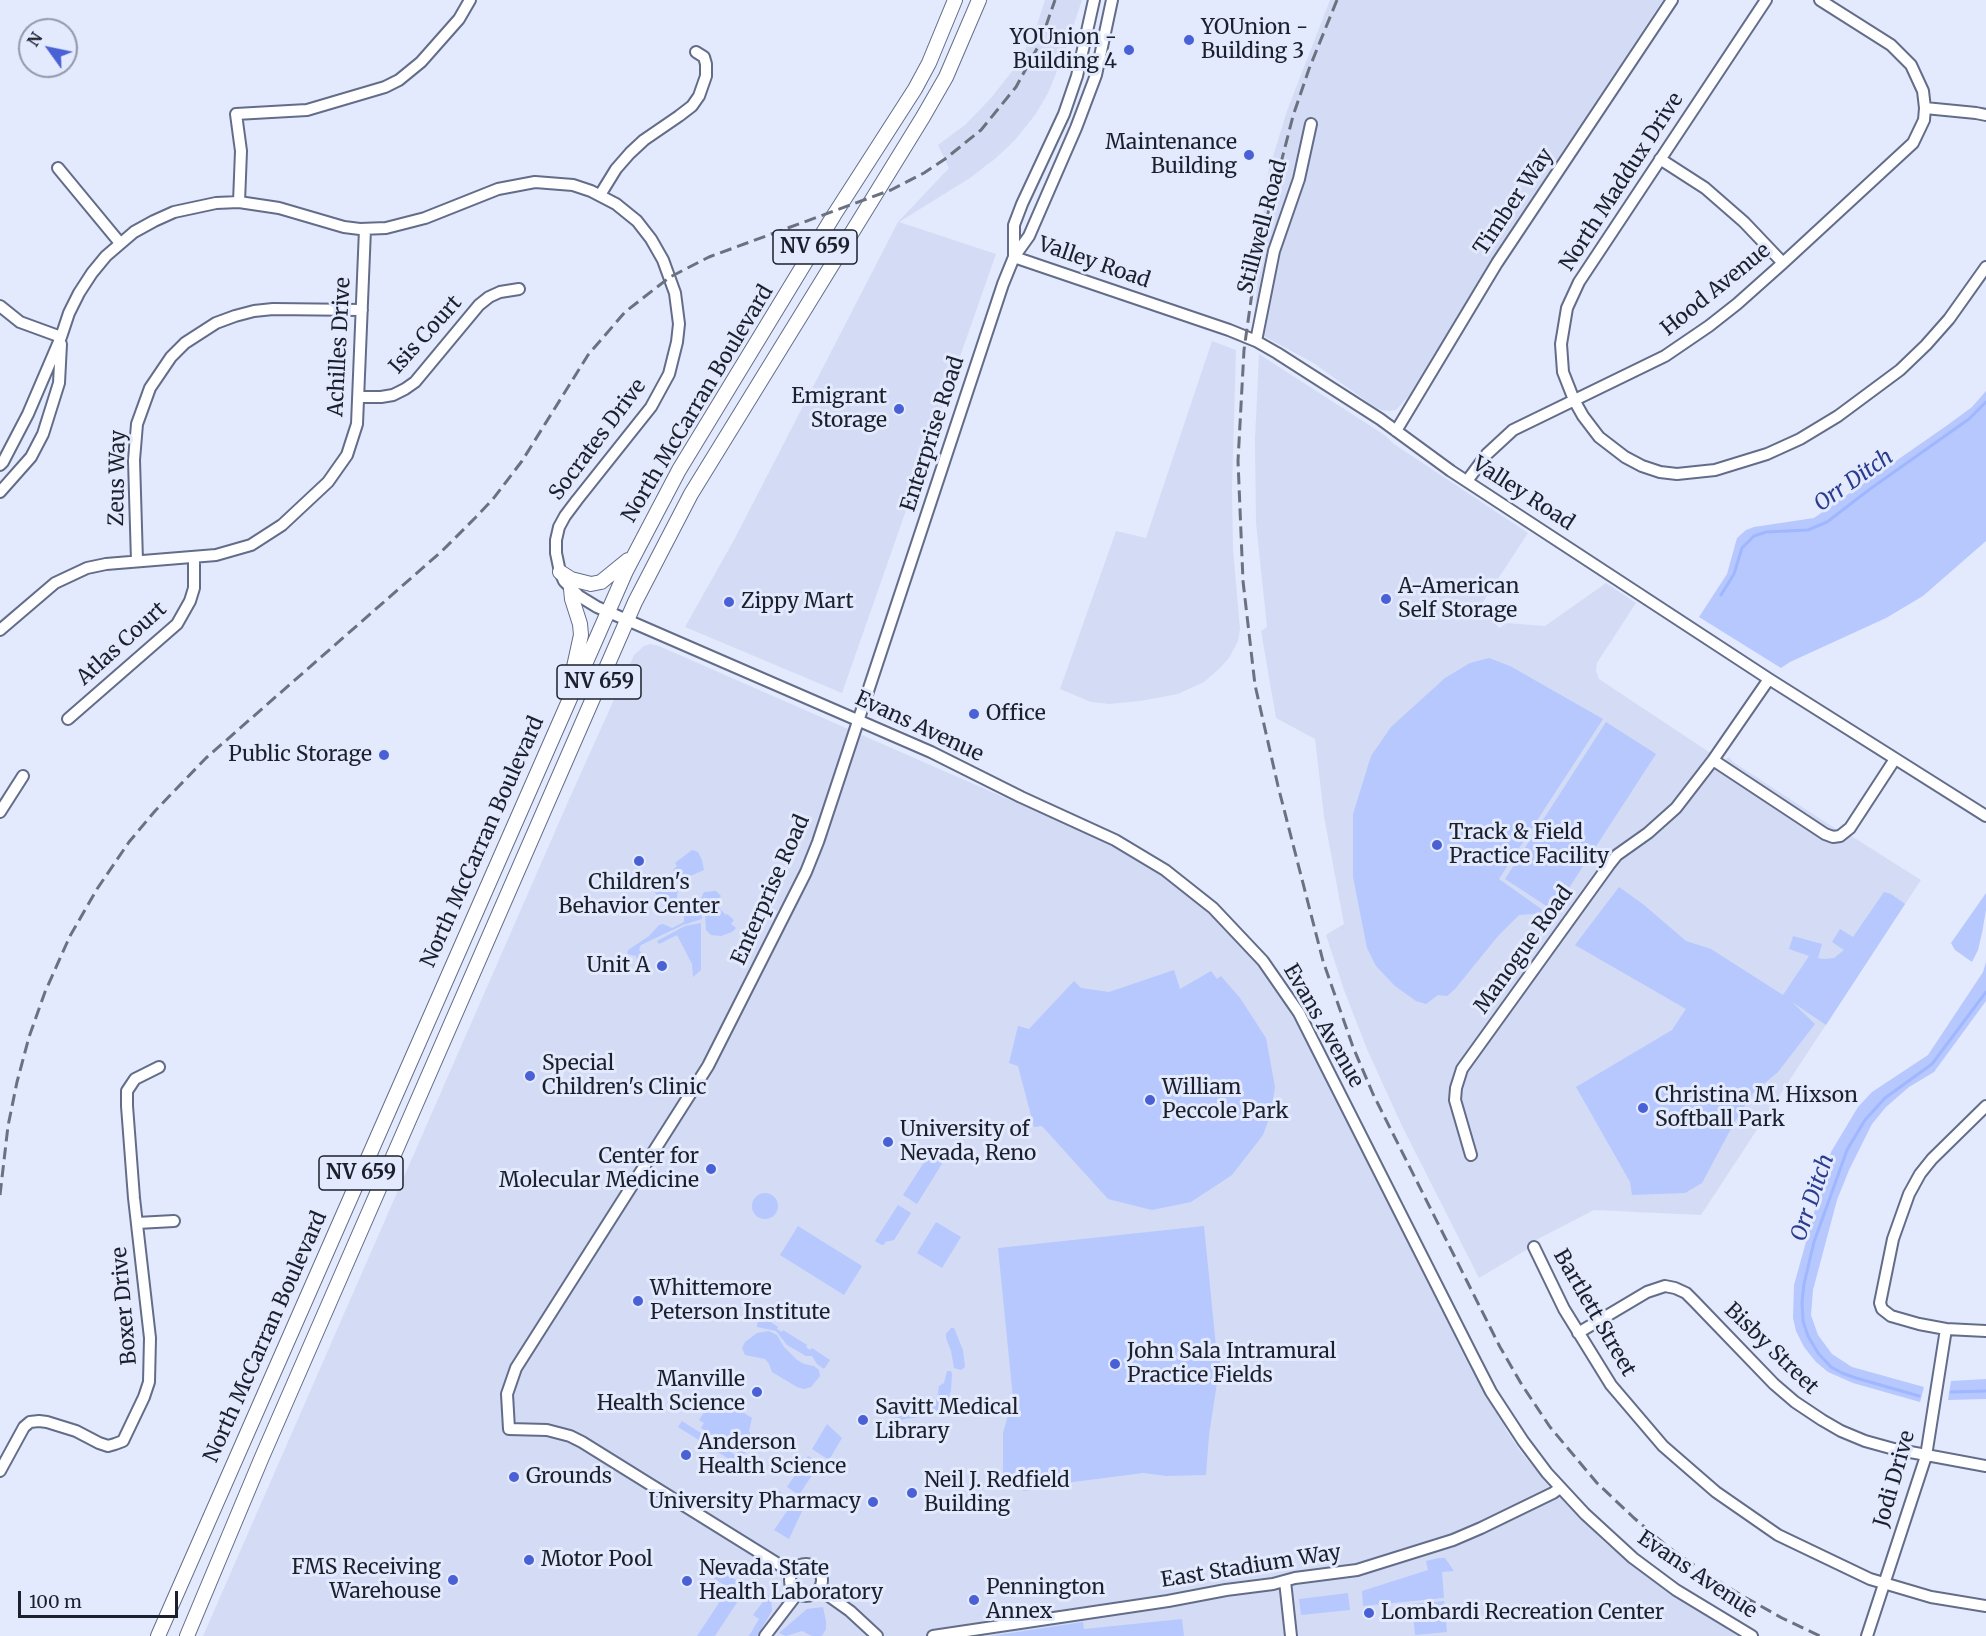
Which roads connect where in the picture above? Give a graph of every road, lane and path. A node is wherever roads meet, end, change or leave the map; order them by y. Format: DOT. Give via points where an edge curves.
graph roads {
  1 [pos="470,0"];
  2 [pos="956,0"];
  3 [pos="978,0"];
  4 [pos="1094,0"];
  5 [pos="1112,0"];
  6 [pos="1672,0"];
  7 [pos="1766,0"];
  8 [pos="1820,0"];
  9 [pos="696,51"];
  10 [pos="1925,108"];
  11 [pos="1986,115"];
  12 [pos="1311,124"];
  13 [pos="1660,159"];
  14 [pos="58,168"];
  15 [pos="600,195"];
  16 [pos="240,202"];
  17 [pos="365,229"];
  18 [pos="120,243"];
  19 [pos="1014,257"];
  20 [pos="1783,263"];
  21 [pos="1986,267"];
  22 [pos="519,289"];
  23 [pos="0,306"];
  24 [pos="362,310"];
  25 [pos="62,338"];
  26 [pos="1256,341"];
  27 [pos="359,397"];
  28 [pos="1574,400"];
  29 [pos="1396,431"];
  30 [pos="0,465"];
  31 [pos="1467,481"];
  32 [pos="0,492"];
  33 [pos="634,555"];
  34 [pos="194,557"];
  35 [pos="137,561"];
  36 [pos="560,572"];
  37 [pos="572,589"];
  38 [pos="607,611"];
  39 [pos="627,620"];
  40 [pos="0,630"];
  41 [pos="1769,679"];
  42 [pos="563,710"];
  43 [pos="69,719"];
  44 [pos="858,720"];
  45 [pos="1895,759"];
  46 [pos="1713,760"];
  47 [pos="23,776"];
  48 [pos="0,812"];
  49 [pos="1986,816"];
  50 [pos="159,1067"];
  51 [pos="1986,1106"];
  52 [pos="1471,1155"];
  53 [pos="174,1221"];
  54 [pos="137,1223"];
  55 [pos="1534,1247"];
  56 [pos="1946,1329"];
  57 [pos="1986,1331"];
  58 [pos="1578,1333"];
  59 [pos="1926,1456"];
  60 [pos="1986,1466"];
  61 [pos="0,1471"];
  62 [pos="1560,1488"];
  63 [pos="791,1572"];
  64 [pos="1285,1581"];
  65 [pos="1883,1584"];
  66 [pos="819,1589"];
  67 [pos="798,1594"];
  68 [pos="1986,1606"];
  69 [pos="158,1636"];
  70 [pos="187,1636"];
  71 [pos="765,1636"];
  72 [pos="877,1636"];
  73 [pos="933,1636"];
  74 [pos="1291,1636"];
  75 [pos="1752,1636"];
  76 [pos="1867,1636"];
  1 -- 16 [label="street" via="459,19 421,62 385,87 307,110 236,114 241,151"];
  2 -- 33 [label="main road, North McCarran Boulevard / NV 659" via="915,89 698,439"];
  3 -- 39 [label="main road, North McCarran Boulevard / NV 659" via="946,77 691,494"];
  4 -- 19 [label="street, Enterprise Road" via="1064,114 1014,225"];
  5 -- 19 [label="street, Enterprise Road" via="1096,75 1076,129 1029,236"];
  6 -- 29 [label="street, Timber Way" via="1497,263"];
  7 -- 13 [label="street, North Maddux Drive"];
  8 -- 10 [label="street" via="1901,53 1918,77"];
  9 -- 15 [label="street" via="706,64 699,96 692,106 630,153"];
  10 -- 11 [label="street"];
  10 -- 20 [label="street, Hood Avenue" via="1920,130 1904,153"];
  12 -- 26 [label="street, Stillwell Road" via="1299,179 1272,261"];
  13 -- 20 [label="street" via="1720,201"];
  13 -- 28 [label="street, North Maddux Drive" via="1579,282 1567,308 1561,357 1566,384"];
  14 -- 18 [label="street"];
  15 -- 17 [label="street, Socrates Drive" via="554,182 516,184 405,225"];
  15 -- 36 [label="street, Socrates Drive" via="633,217 657,248 675,293 679,324 669,374 651,407 562,522 556,540"];
  16 -- 17 [label="street, Socrates Drive"];
  16 -- 18 [label="street, Socrates Drive" via="174,212"];
  17 -- 24 [label="street, Achilles Drive"];
  18 -- 25 [label="street, Socrates Drive" via="79,293"];
  19 -- 26 [label="street, Valley Road"];
  19 -- 44 [label="street, Enterprise Road"];
  20 -- 28 [label="street, Hood Avenue" via="1681,346"];
  21 -- 28 [label="street, North Maddux Drive" via="1926,345 1879,387 1800,439 1736,465 1677,474 1642,466 1599,437"];
  22 -- 27 [label="street, Isis Court" via="500,292 479,305 405,389 393,395"];
  23 -- 25 [label="street" via="20,322"];
  24 -- 27 [label="street, Achilles Drive"];
  24 -- 35 [label="street, Zeus Way" via="254,311 216,323 171,357 150,388 137,424"];
  25 -- 30 [label="street, Socrates Drive"];
  25 -- 32 [label="street, Socrates Drive" via="59,383 43,434 31,457"];
  26 -- 29 [label="street, Valley Road"];
  27 -- 34 [label="street, Achilles Drive" via="353,440 328,482 267,536 234,551"];
  28 -- 31 [label="street, Hood Avenue" via="1513,430 1486,454"];
  29 -- 31 [label="street, Valley Road"];
  31 -- 41 [label="street, Valley Road"];
  33 -- 36 [label="main road" via="601,582 591,584"];
  33 -- 38 [label="main road, North McCarran Boulevard / NV 659"];
  34 -- 35 [label="street, Achilles Drive"];
  34 -- 43 [label="street, Atlas Court" via="194,588 177,624"];
  35 -- 40 [label="street, Achilles Drive" via="106,564 71,574"];
  36 -- 37 [label="street, Socrates Drive"];
  37 -- 38 [label="street, Socrates Drive" via="588,603"];
  37 -- 42 [label="main road" via="581,635"];
  38 -- 39 [label="street, Evans Avenue"];
  38 -- 42 [label="main road, North McCarran Boulevard / NV 659"];
  39 -- 44 [label="street, Evans Avenue"];
  39 -- 70 [label="main road, North McCarran Boulevard / NV 659"];
  41 -- 45 [label="street, Valley Road"];
  41 -- 46 [label="street, Manogue Road"];
  42 -- 69 [label="main road, North McCarran Boulevard / NV 659"];
  44 -- 62 [label="street, Evans Avenue" via="1149,859 1182,882 1241,936 1299,1013 1482,1374 1512,1425"];
  44 -- 63 [label="street, Enterprise Road" via="814,853 719,1046 516,1368 507,1394 509,1429 547,1430 576,1439"];
  45 -- 46 [label="street" via="1850,828 1833,837"];
  45 -- 49 [label="street, Valley Road"];
  46 -- 52 [label="street, Manogue Road" via="1676,808 1617,855 1462,1069 1455,1100"];
  47 -- 48 [label="street"];
  50 -- 54 [label="street, Boxer Drive" via="135,1079 127,1092"];
  51 -- 56 [label="street" via="1932,1159 1909,1194 1893,1239 1880,1303 1891,1316"];
  53 -- 54 [label="street, Boxer Drive"];
  54 -- 61 [label="street, Boxer Drive" via="151,1366 144,1397 123,1441 108,1446 47,1422 30,1422"];
  55 -- 58 [label="street, Bartlett Street"];
  56 -- 57 [label="street"];
  56 -- 59 [label="street, Jodi Drive"];
  58 -- 59 [label="street, Bisby Street" via="1647,1292 1665,1286 1675,1288 1686,1293 1795,1402 1865,1441"];
  58 -- 65 [label="street, Bartlett Street" via="1625,1403 1688,1469 1778,1535"];
  59 -- 60 [label="street, Bisby Street"];
  59 -- 65 [label="street, Jodi Drive"];
  62 -- 64 [label="street, East Stadium Way" via="1453,1540 1357,1569"];
  62 -- 75 [label="street, Evans Avenue" via="1647,1569"];
  63 -- 66 [label="street" via="802,1563 812,1564 822,1577"];
  63 -- 67 [label="street" via="791,1587"];
  64 -- 73 [label="street, East Stadium Way"];
  64 -- 74 [label="street"];
  65 -- 68 [label="street, Bartlett Street"];
  65 -- 76 [label="street, Jodi Drive"];
  66 -- 67 [label="street" via="807,1596"];
  66 -- 72 [label="street"];
  67 -- 71 [label="street"];
}
